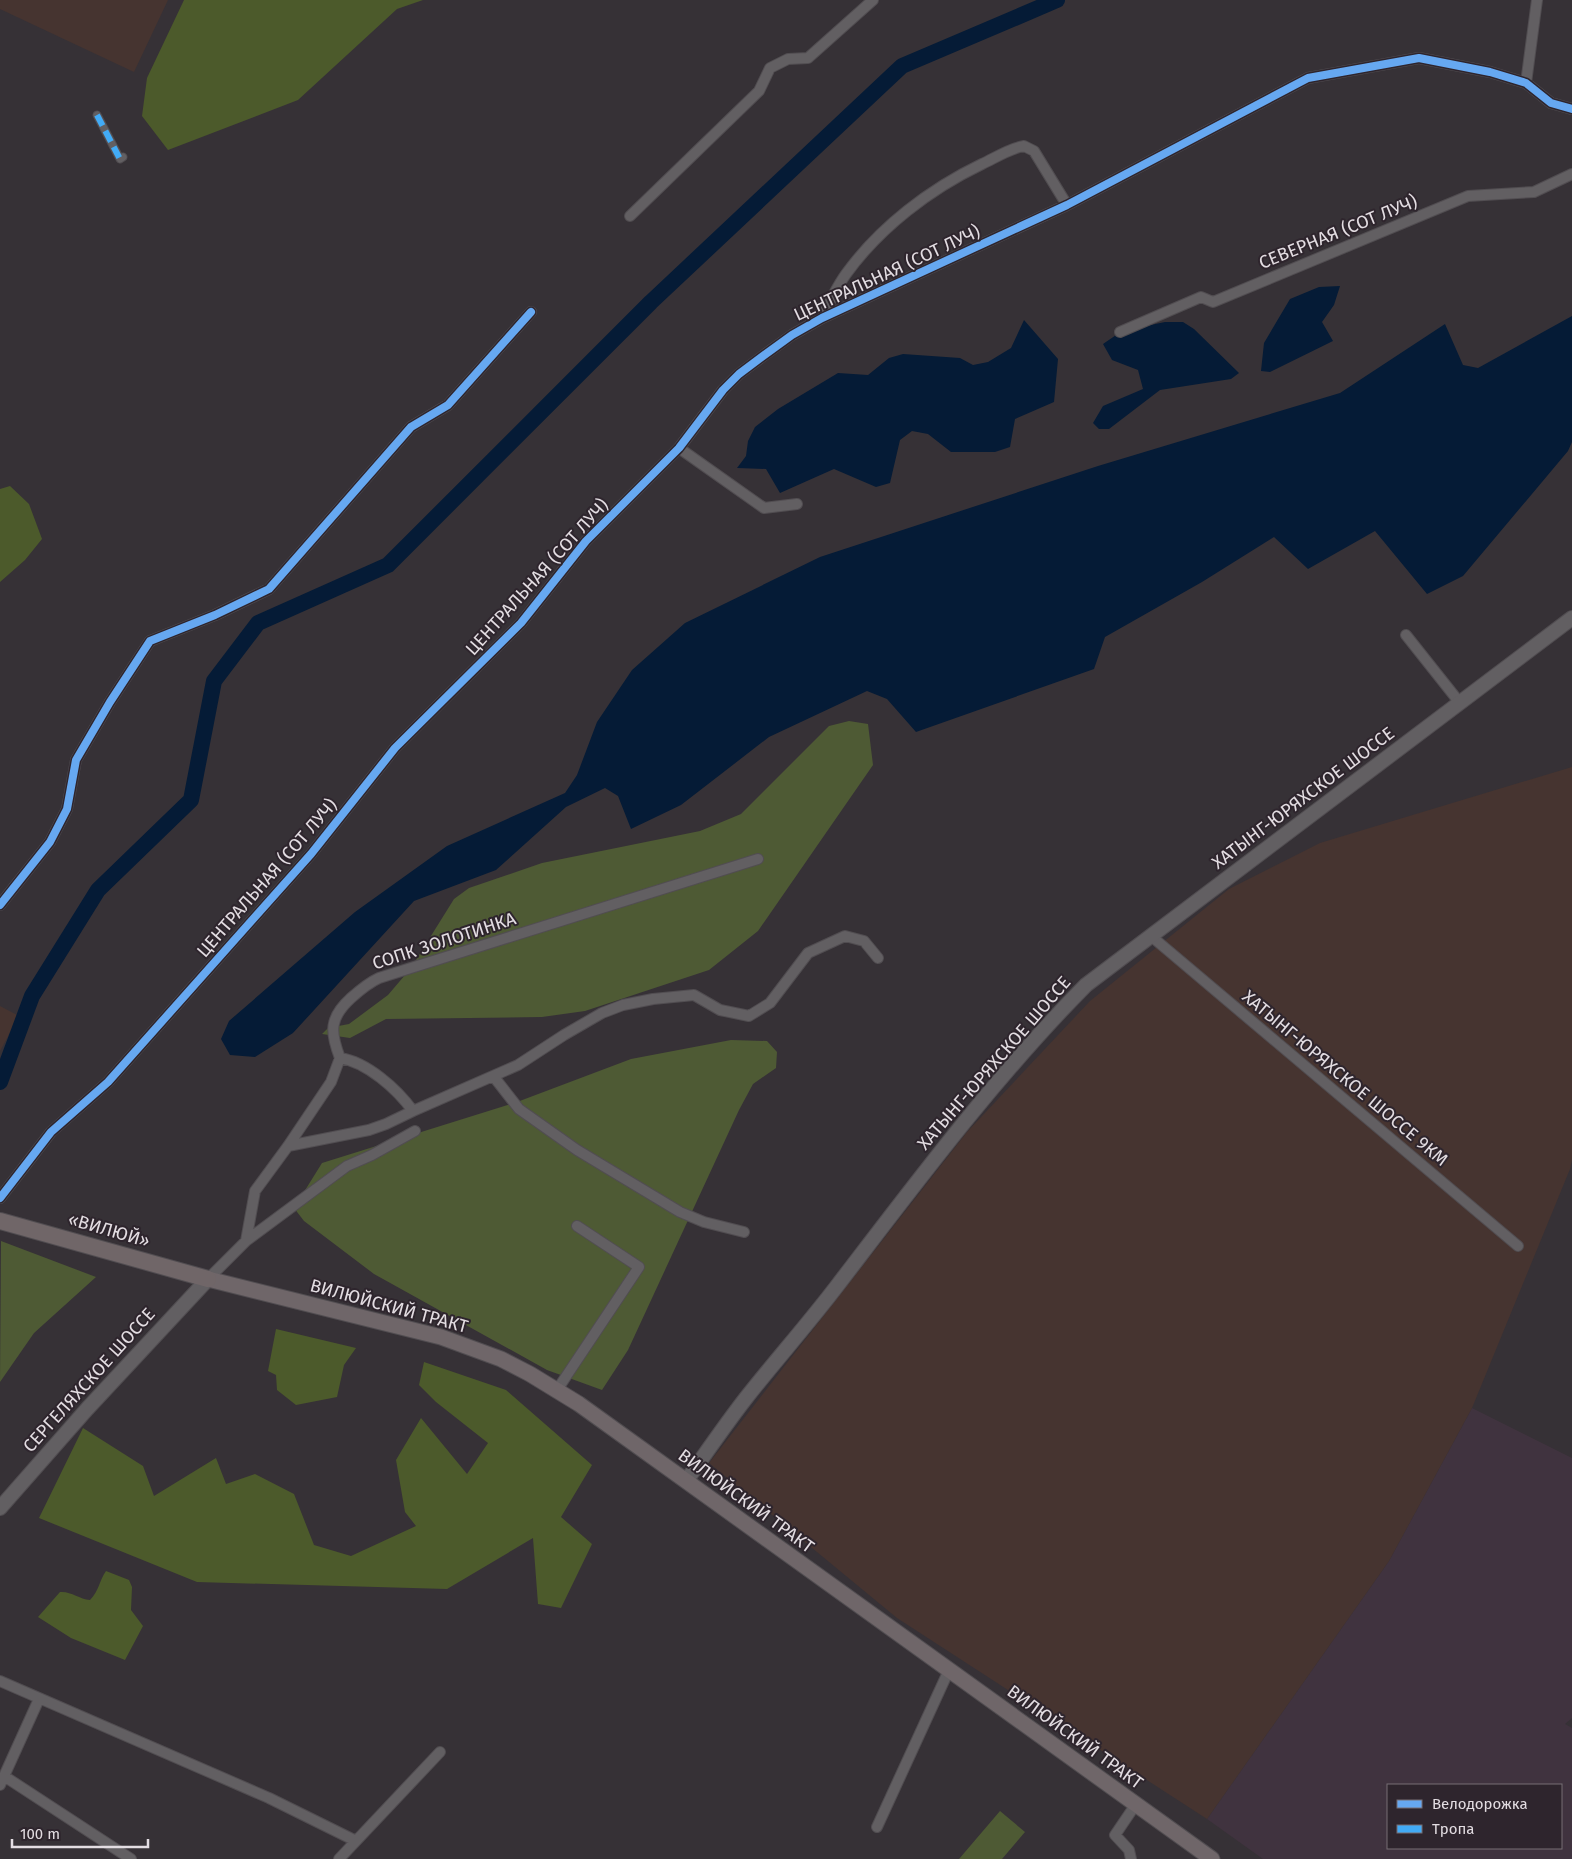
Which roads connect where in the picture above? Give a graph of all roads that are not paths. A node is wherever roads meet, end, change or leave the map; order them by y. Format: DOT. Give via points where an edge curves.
graph roads {
  1 [pos="873,0"];
  2 [pos="1536,0"];
  3 [pos="1526,83"];
  4 [pos="1572,109"];
  5 [pos="97,116"];
  6 [pos="123,157"];
  7 [pos="1572,174"];
  8 [pos="1067,205"];
  9 [pos="630,216"];
  10 [pos="532,312"];
  11 [pos="822,318"];
  12 [pos="1120,332"];
  13 [pos="679,448"];
  14 [pos="797,504"];
  15 [pos="1572,618"];
  16 [pos="1406,635"];
  17 [pos="1460,702"];
  18 [pos="758,859"];
  19 [pos="0,905"];
  20 [pos="1151,936"];
  21 [pos="878,958"];
  22 [pos="340,1058"];
  23 [pos="494,1077"];
  24 [pos="413,1111"];
  25 [pos="415,1131"];
  26 [pos="288,1146"];
  27 [pos="0,1198"];
  28 [pos="0,1221"];
  29 [pos="577,1226"];
  30 [pos="744,1232"];
  31 [pos="246,1241"];
  32 [pos="1518,1246"];
  33 [pos="208,1279"];
  34 [pos="558,1390"];
  35 [pos="686,1481"];
  36 [pos="0,1508"];
  37 [pos="949,1670"];
  38 [pos="0,1681"];
  39 [pos="39,1699"];
  40 [pos="440,1752"];
  41 [pos="2,1780"];
  42 [pos="1136,1804"];
  43 [pos="877,1826"];
  44 [pos="356,1841"];
  45 [pos="131,1859"];
  46 [pos="339,1859"];
  47 [pos="1131,1859"];
  48 [pos="1212,1859"];
  1 -- 9 [label="street" via="808,58 788,59 770,68 759,91"];
  2 -- 3 [label="street"];
  3 -- 4 [label="street" via="1551,103"];
  3 -- 8 [label="street, ЦЕНТРАЛЬНАЯ (СОТ ЛУЧ)" via="1490,72 1419,58 1308,78"];
  5 -- 6 [label="street" via="120,159"];
  7 -- 12 [label="street, СЕВЕРНАЯ (СОТ ЛУЧ)" via="1534,192 1468,196 1213,302 1200,297"];
  8 -- 11 [label="street, ЦЕНТРАЛЬНАЯ (СОТ ЛУЧ)"];
  8 -- 11 [label="street" via="1034,151 1024,146 1008,152 968,171 920,201 879,235 845,275"];
  10 -- 19 [label="street" via="448,405 411,426 269,589 150,641 76,760 67,809 50,842"];
  11 -- 13 [label="street, ЦЕНТРАЛЬНАЯ (СОТ ЛУЧ)" via="792,335 739,374"];
  13 -- 14 [label="street" via="764,508"];
  13 -- 27 [label="street, ЦЕНТРАЛЬНАЯ (СОТ ЛУЧ)" via="586,541 521,623 395,748 311,854 108,1082 51,1132"];
  15 -- 17 [label="main road, ХАТЫНГ-ЮРЯХСКОЕ ШОССЕ"];
  16 -- 17 [label="street"];
  17 -- 20 [label="main road, ХАТЫНГ-ЮРЯХСКОЕ ШОССЕ"];
  18 -- 22 [label="street, СОПК ЗОЛОТИНКА" via="379,978 367,984 336,1015 333,1041"];
  20 -- 32 [label="street, ХАТЫНГ-ЮРЯХСКОЕ ШОССЕ 9КМ"];
  20 -- 35 [label="main road, ХАТЫНГ-ЮРЯХСКОЕ ШОССЕ" via="1086,985 1048,1024 910,1190"];
  21 -- 23 [label="street" via="864,942 845,936 808,954 770,1003 749,1016 720,1010 694,995 623,1005 602,1013"];
  22 -- 24 [label="street" via="385,1081 402,1095"];
  22 -- 26 [label="street" via="330,1082"];
  23 -- 24 [label="street"];
  23 -- 30 [label="street" via="519,1109 578,1150 680,1212"];
  24 -- 26 [label="street" via="370,1130"];
  25 -- 31 [label="street" via="347,1166"];
  26 -- 31 [label="street" via="255,1191"];
  28 -- 33 [label="highway, «ВИЛЮЙ»"];
  29 -- 34 [label="street" via="639,1267"];
  31 -- 33 [label="street"];
  33 -- 34 [label="main road, ВИЛЮЙСКИЙ ТРАКТ" via="441,1337 501,1359"];
  33 -- 36 [label="main road, СЕРГЕЛЯХСКОЕ ШОССЕ"];
  34 -- 35 [label="main road, ВИЛЮЙСКИЙ ТРАКТ"];
  35 -- 37 [label="main road, ВИЛЮЙСКИЙ ТРАКТ"];
  37 -- 42 [label="main road, ВИЛЮЙСКИЙ ТРАКТ"];
  37 -- 43 [label="street"];
  38 -- 39 [label="street"];
  39 -- 41 [label="street"];
  39 -- 44 [label="street" via="269,1798"];
  40 -- 44 [label="street"];
  41 -- 45 [label="street"];
  42 -- 47 [label="street" via="1115,1836 1129,1850"];
  42 -- 48 [label="main road, ВИЛЮЙСКИЙ ТРАКТ"];
  44 -- 46 [label="street"];
}
